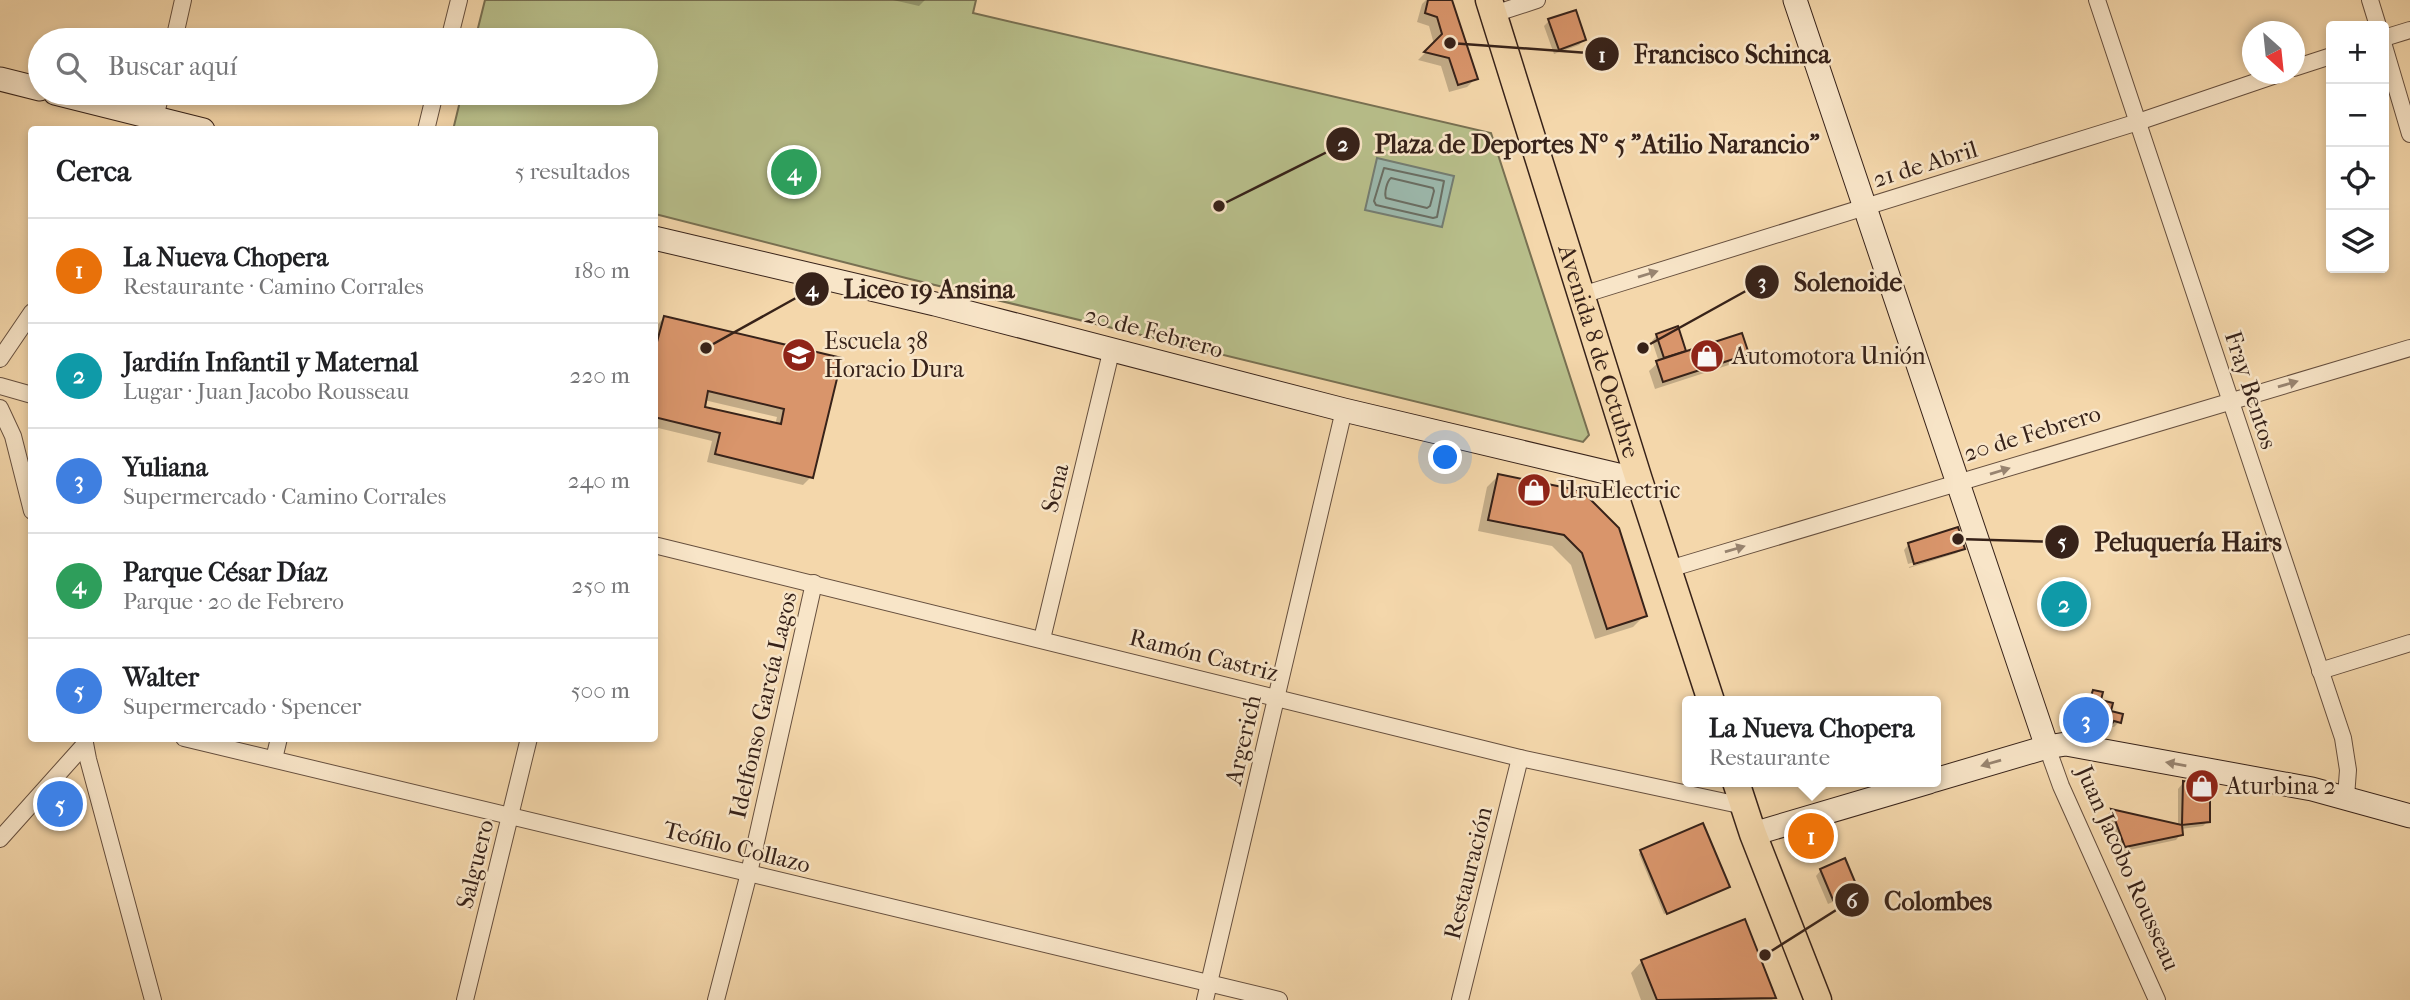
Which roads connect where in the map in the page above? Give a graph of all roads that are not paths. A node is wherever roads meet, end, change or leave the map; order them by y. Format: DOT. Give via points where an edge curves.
graph roads {
  1 [pos="183,0"];
  2 [pos="459,0"];
  3 [pos="1537,0"];
  4 [pos="1796,0"];
  5 [pos="2096,0"];
  6 [pos="2370,0"];
  7 [pos="1491,7"];
  8 [pos="2376,21"];
  9 [pos="177,28"];
  10 [pos="452,28"];
  11 [pos="2410,30"];
  12 [pos="2389,36"];
  13 [pos="2326,58"];
  14 [pos="2389,63"];
  15 [pos="2305,64"];
  16 [pos="0,79"];
  17 [pos="2250,84"];
  18 [pos="28,86"];
  19 [pos="93,105"];
  20 [pos="158,105"];
  21 [pos="432,105"];
  22 [pos="2138,122"];
  23 [pos="154,124"];
  24 [pos="427,126"];
  25 [pos="2410,134"];
  26 [pos="1866,206"];
  27 [pos="658,239"];
  28 [pos="1582,295"];
  29 [pos="28,318"];
  30 [pos="1112,348"];
  31 [pos="2410,348"];
  32 [pos="0,359"];
  33 [pos="0,386"];
  34 [pos="28,394"];
  35 [pos="2231,400"];
  36 [pos="0,408"];
  37 [pos="1344,410"];
  38 [pos="1639,480"];
  39 [pos="1957,484"];
  40 [pos="28,495"];
  41 [pos="658,546"];
  42 [pos="1669,569"];
  43 [pos="814,583"];
  44 [pos="1041,639"];
  45 [pos="2410,643"];
  46 [pos="2320,671"];
  47 [pos="1709,696"];
  48 [pos="1277,697"];
  49 [pos="84,742"];
  50 [pos="85,742"];
  51 [pos="201,742"];
  52 [pos="278,742"];
  53 [pos="528,742"];
  54 [pos="2047,747"];
  55 [pos="1520,758"];
  56 [pos="274,759"];
  57 [pos="1941,778"];
  58 [pos="1682,785"];
  59 [pos="1697,787"];
  60 [pos="1912,787"];
  61 [pos="1740,794"];
  62 [pos="2346,797"];
  63 [pos="510,816"];
  64 [pos="2410,816"];
  65 [pos="1753,834"];
  66 [pos="0,839"];
  67 [pos="749,873"];
  68 [pos="1207,992"];
  69 [pos="153,1000"];
  70 [pos="465,1000"];
  71 [pos="716,1000"];
  72 [pos="1279,1000"];
  73 [pos="1460,1000"];
  74 [pos="1818,1000"];
  75 [pos="2157,1000"];
  1 -- 9 [label="street"];
  2 -- 10 [label="street"];
  3 -- 7 [label="street"];
  4 -- 26 [label="street, Juan Jacobo Rousseau"];
  5 -- 22 [label="street, Fray Bentos"];
  6 -- 8 [label="street"];
  7 -- 28 [label="main road, Avenida 8 de Octubre"];
  11 -- 12 [label="street"];
  13 -- 15 [label="street"];
  14 -- 25 [label="street"];
  16 -- 18 [label="street"];
  17 -- 22 [label="street, 21 de Abril"];
  19 -- 23 [label="street"];
  20 -- 23 [label="street"];
  21 -- 24 [label="street"];
  22 -- 26 [label="street, 21 de Abril"];
  22 -- 35 [label="street, Fray Bentos"];
  28 -- 26 [label="street, 21 de Abril, one-way"];
  26 -- 39 [label="street, Juan Jacobo Rousseau"];
  27 -- 30 [label="street, 20 de Febrero"];
  28 -- 38 [label="main road, Avenida 8 de Octubre"];
  29 -- 32 [label="street"];
  30 -- 37 [label="street, 20 de Febrero"];
  30 -- 44 [label="street, Sena"];
  35 -- 31 [label="street, 20 de Febrero, one-way"];
  33 -- 34 [label="street"];
  39 -- 35 [label="street, 20 de Febrero, one-way"];
  35 -- 46 [label="street, Fray Bentos"];
  36 -- 40 [label="street" via="13,436"];
  37 -- 38 [label="street, 20 de Febrero"];
  37 -- 48 [label="street, Argerich"];
  38 -- 42 [label="main road, Avenida 8 de Octubre"];
  42 -- 39 [label="street, 20 de Febrero, one-way"];
  39 -- 54 [label="street, Juan Jacobo Rousseau"];
  41 -- 43 [label="street, Ramón Castriz"];
  42 -- 47 [label="main road, Avenida 8 de Octubre"];
  43 -- 44 [label="street, Ramón Castriz"];
  43 -- 67 [label="street, Idelfonso García Lagos"];
  44 -- 48 [label="street, Ramón Castriz"];
  45 -- 46 [label="street"];
  46 -- 62 [label="street, Fray Bentos" via="2347,756"];
  48 -- 55 [label="street, Ramón Castriz"];
  48 -- 68 [label="street, Argerich"];
  49 -- 66 [label="street"];
  50 -- 69 [label="street"];
  51 -- 56 [label="street, Teófilo Collazo"];
  52 -- 56 [label="street"];
  53 -- 63 [label="street, Salguero"];
  54 -- 57 [label="street, one-way"];
  62 -- 54 [label="street, one-way" via="2066,744"];
  54 -- 75 [label="street, Juan Jacobo Rousseau"];
  55 -- 58 [label="street, Ramón Castriz"];
  55 -- 73 [label="street, Restauración"];
  56 -- 63 [label="street, Teófilo Collazo"];
  59 -- 61 [label="street, Ramón Castriz"];
  60 -- 65 [label="street"];
  61 -- 65 [label="main road"];
  62 -- 64 [label="street"];
  63 -- 67 [label="street, Teófilo Collazo"];
  63 -- 70 [label="street, Salguero"];
  65 -- 74 [label="main road"];
  67 -- 68 [label="street, Teófilo Collazo"];
  67 -- 71 [label="street, Idelfonso García Lagos"];
  68 -- 72 [label="street, Teófilo Collazo"];
}
